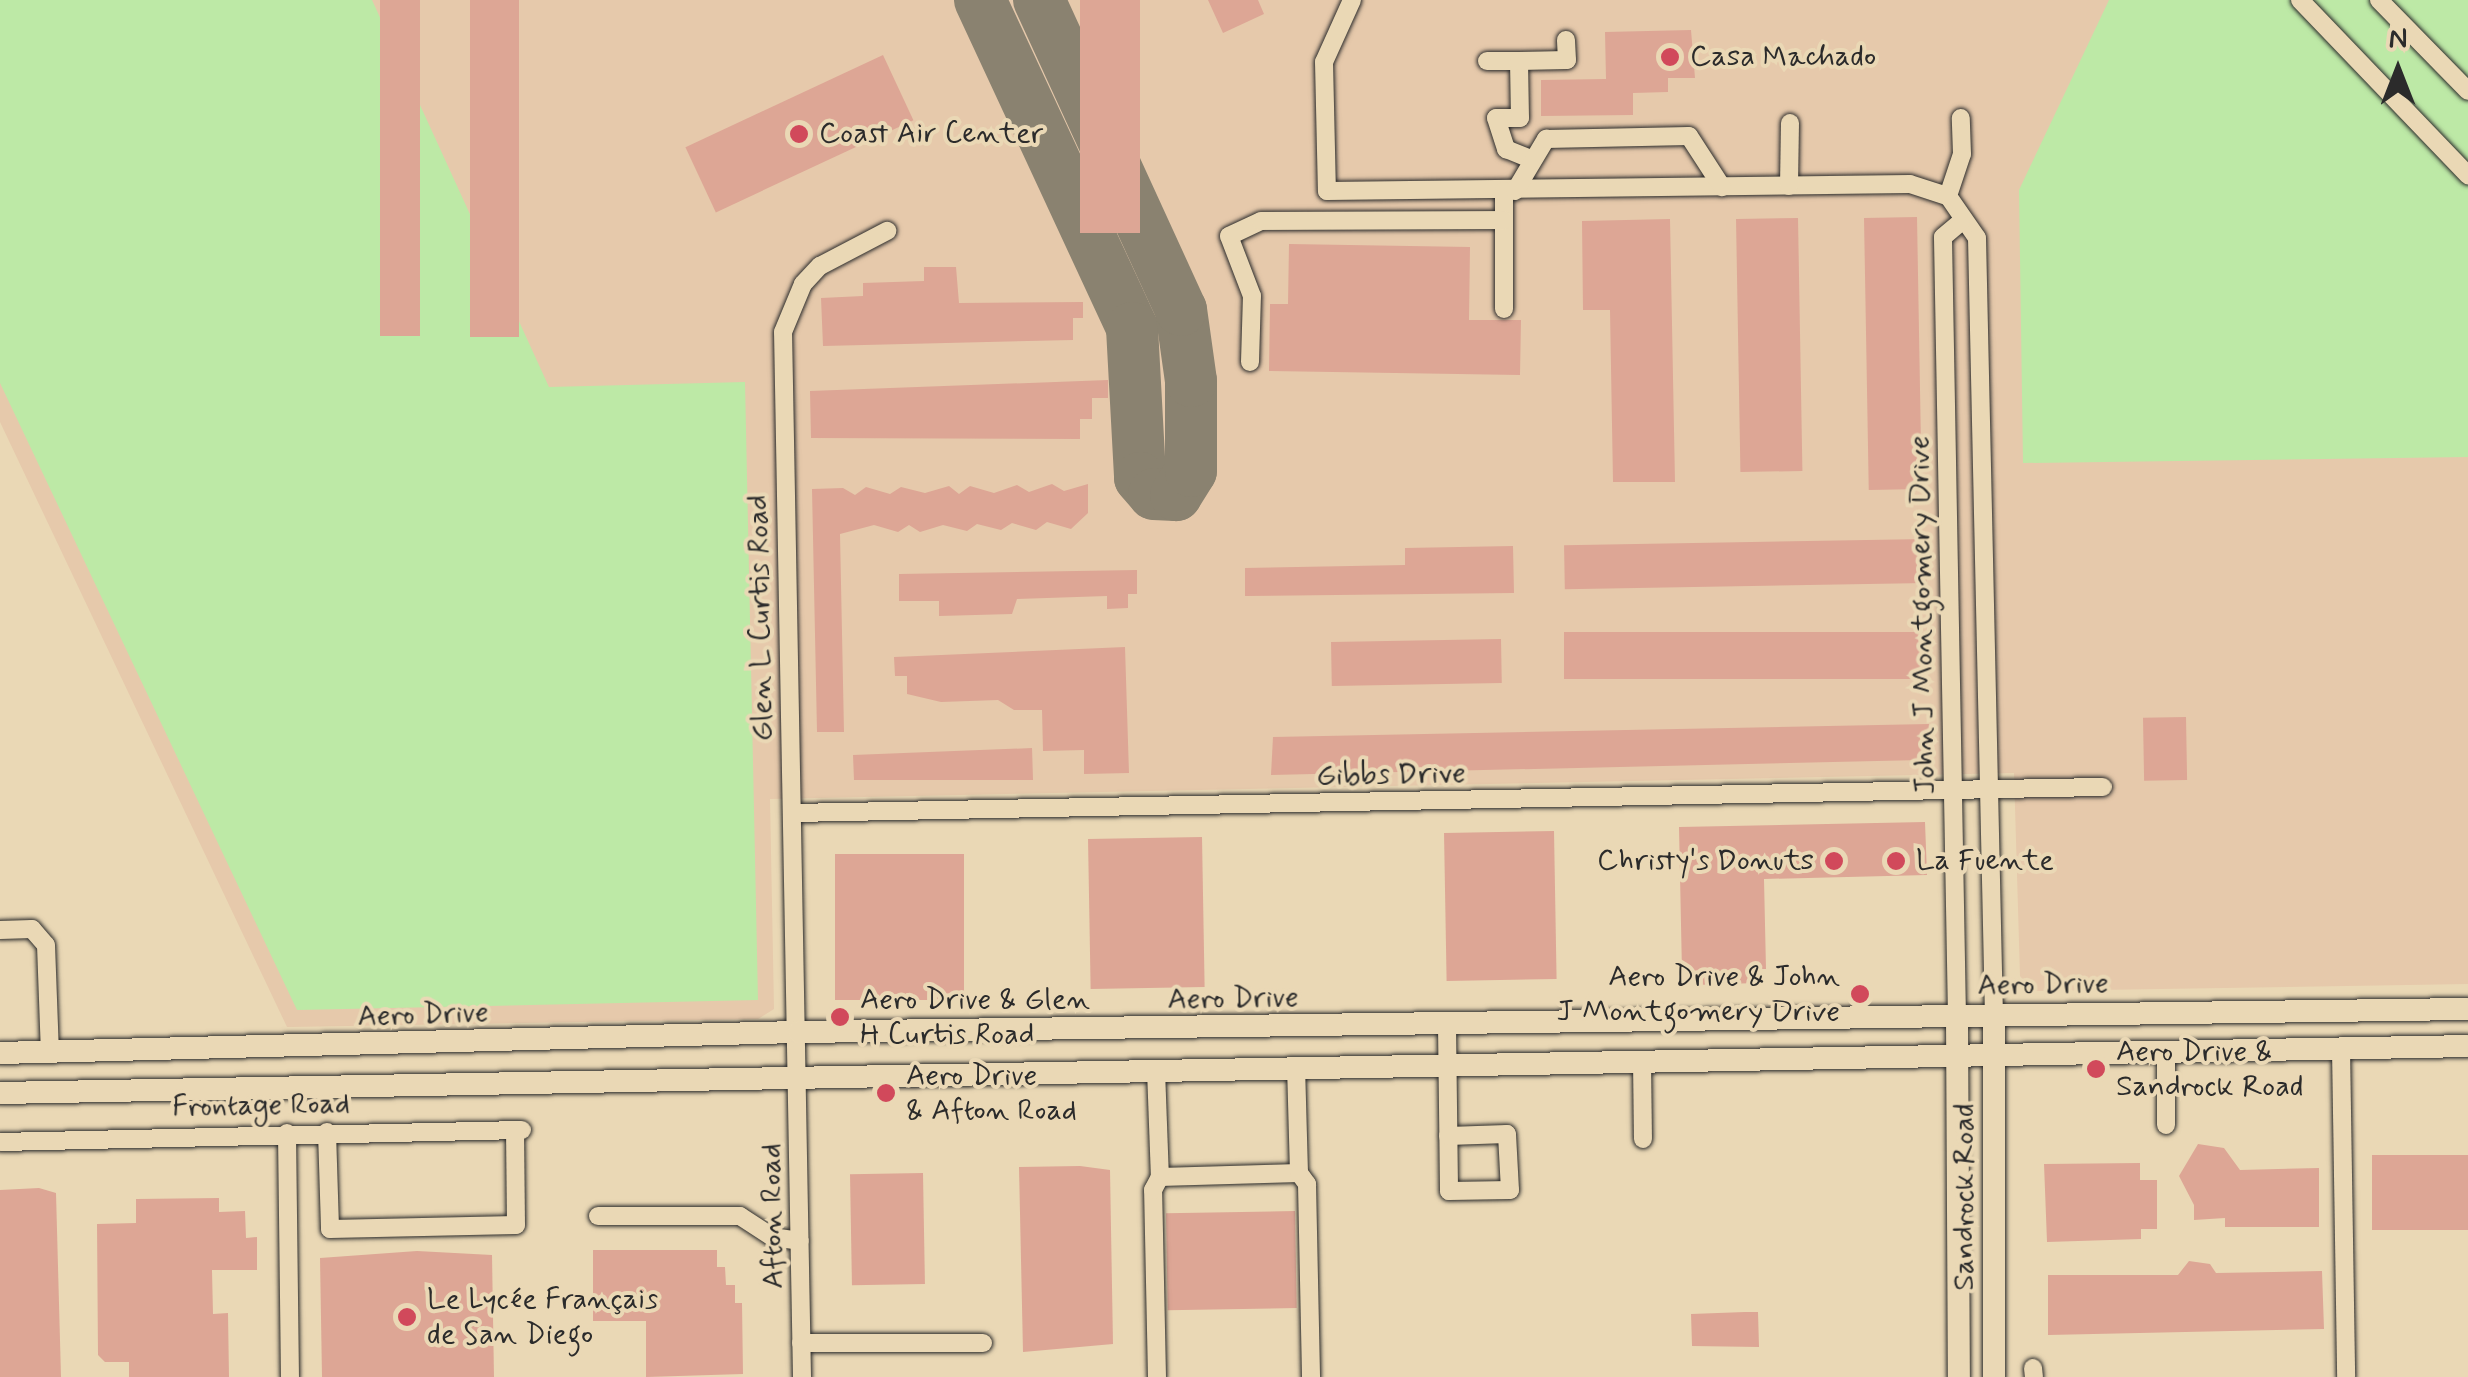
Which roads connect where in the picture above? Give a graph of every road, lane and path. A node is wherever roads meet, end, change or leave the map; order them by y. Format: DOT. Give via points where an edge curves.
graph roads {
  1 [pos="1352,0"];
  2 [pos="2300,0"];
  3 [pos="2379,0"];
  4 [pos="1566,40"];
  5 [pos="1519,60"];
  6 [pos="1487,61"];
  7 [pos="2468,91"];
  8 [pos="1961,118"];
  9 [pos="1790,123"];
  10 [pos="1533,160"];
  11 [pos="2468,175"];
  12 [pos="1790,186"];
  13 [pos="1722,187"];
  14 [pos="1369,191"];
  15 [pos="1509,191"];
  16 [pos="1948,196"];
  17 [pos="1370,220"];
  18 [pos="1504,220"];
  19 [pos="1961,222"];
  20 [pos="887,231"];
  21 [pos="1504,309"];
  22 [pos="1250,362"];
  23 [pos="2102,787"];
  24 [pos="1990,790"];
  25 [pos="1954,791"];
  26 [pos="793,814"];
  27 [pos="0,930"];
  28 [pos="2468,1009"];
  29 [pos="1957,1016"];
  30 [pos="1994,1016"];
  31 [pos="1446,1024"];
  32 [pos="2468,1046"];
  33 [pos="2340,1048"];
  34 [pos="2166,1051"];
  35 [pos="50,1052"];
  36 [pos="0,1053"];
  37 [pos="799,1054"];
  38 [pos="1994,1054"];
  39 [pos="1956,1055"];
  40 [pos="1642,1060"];
  41 [pos="1447,1064"];
  42 [pos="1296,1068"];
  43 [pos="1156,1070"];
  44 [pos="0,1093"];
  45 [pos="2166,1125"];
  46 [pos="327,1132"];
  47 [pos="287,1133"];
  48 [pos="1448,1136"];
  49 [pos="1644,1139"];
  50 [pos="0,1142"];
  51 [pos="1299,1174"];
  52 [pos="1160,1177"];
  53 [pos="598,1216"];
  54 [pos="800,1241"];
  55 [pos="801,1343"];
  56 [pos="984,1343"];
  57 [pos="290,1377"];
  58 [pos="802,1377"];
  59 [pos="1157,1377"];
  60 [pos="1310,1377"];
  61 [pos="1960,1377"];
  62 [pos="1994,1377"];
  63 [pos="2346,1377"];
  1 -- 14 [label="street" via="1324,62 1326,191"];
  2 -- 11 [label="street"];
  3 -- 7 [label="street"];
  4 -- 5 [label="street" via="1567,60"];
  5 -- 6 [label="street"];
  5 -- 10 [label="street" via="1520,118 1496,118 1506,149"];
  8 -- 16 [label="street" via="1962,154"];
  9 -- 12 [label="street"];
  10 -- 13 [label="street" via="1546,139 1690,136"];
  10 -- 15 [label="street"];
  12 -- 13 [label="street"];
  12 -- 16 [label="street" via="1910,184"];
  13 -- 15 [label="street"];
  14 -- 15 [label="street"];
  14 -- 17 [label="street"];
  15 -- 18 [label="street"];
  16 -- 19 [label="street, John J Montgomery Drive"];
  17 -- 18 [label="street"];
  17 -- 22 [label="street" via="1260,220 1229,236 1252,296"];
  18 -- 21 [label="street"];
  19 -- 24 [label="street, John J Montgomery Drive" via="1976,238"];
  19 -- 25 [label="street, John J Montgomery Drive" via="1943,237"];
  20 -- 26 [label="street, Glen L Curtis Road" via="820,266 796,296 783,332"];
  23 -- 24 [label="street, Gibbs Drive"];
  24 -- 25 [label="street, Gibbs Drive"];
  24 -- 30 [label="street, John J Montgomery Drive"];
  25 -- 26 [label="street, Gibbs Drive"];
  25 -- 29 [label="street, John J Montgomery Drive"];
  26 -- 37 [label="street, Glen L Curtis Road"];
  27 -- 35 [label="street" via="32,929 46,945"];
  28 -- 30 [label="main road, Aero Drive"];
  29 -- 30 [label="main road, Aero Drive"];
  29 -- 31 [label="main road, Aero Drive"];
  29 -- 39 [label="main road, Sandrock Road"];
  30 -- 38 [label="main road, Sandrock Road"];
  31 -- 37 [label="main road, Aero Drive"];
  31 -- 41 [label="street"];
  32 -- 33 [label="main road, Aero Drive"];
  33 -- 34 [label="main road, Aero Drive"];
  33 -- 63 [label="street"];
  34 -- 38 [label="main road, Aero Drive"];
  34 -- 45 [label="street"];
  35 -- 36 [label="main road, Aero Drive"];
  35 -- 37 [label="main road, Aero Drive"];
  37 -- 43 [label="main road, Aero Drive"];
  37 -- 44 [label="main road, Aero Drive"];
  37 -- 54 [label="street, Afton Road"];
  38 -- 39 [label="main road, Aero Drive"];
  38 -- 62 [label="main road, Sandrock Road"];
  39 -- 40 [label="main road, Aero Drive"];
  39 -- 61 [label="main road, Sandrock Road"];
  40 -- 41 [label="main road, Aero Drive"];
  40 -- 49 [label="street"];
  41 -- 42 [label="main road, Aero Drive"];
  41 -- 48 [label="street"];
  42 -- 43 [label="main road, Aero Drive"];
  42 -- 51 [label="street"];
  43 -- 52 [label="street"];
  46 -- 46 [label="street, Frontage Road" via="518,1130 516,1225 330,1230"];
  46 -- 47 [label="street, Frontage Road"];
  47 -- 50 [label="street, Frontage Road"];
  47 -- 57 [label="street"];
  48 -- 48 [label="street" via="1449,1191 1510,1190 1507,1134"];
  51 -- 52 [label="street"];
  51 -- 60 [label="street" via="1306,1184"];
  52 -- 59 [label="street" via="1152,1190"];
  53 -- 54 [label="street" via="740,1216 772,1237"];
  54 -- 55 [label="street, Afton Road"];
  55 -- 56 [label="street"];
  55 -- 58 [label="street, Afton Road"];
}
